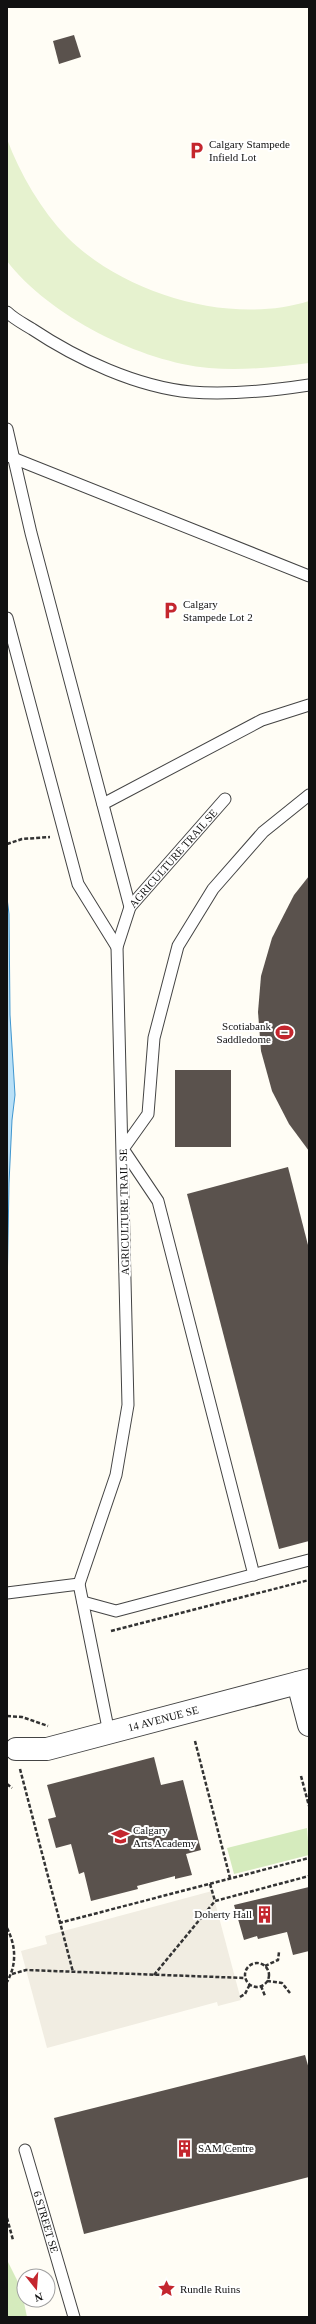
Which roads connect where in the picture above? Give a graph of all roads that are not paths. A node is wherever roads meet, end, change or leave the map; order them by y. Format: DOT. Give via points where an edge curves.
graph roads {
  1 [pos="7,312"];
  2 [pos="309,385"];
  3 [pos="7,428"];
  4 [pos="10,456"];
  5 [pos="309,576"];
  6 [pos="7,618"];
  7 [pos="309,705"];
  8 [pos="309,795"];
  9 [pos="225,799"];
  10 [pos="103,804"];
  11 [pos="130,907"];
  12 [pos="117,947"];
  13 [pos="123,1149"];
  14 [pos="309,1560"];
  15 [pos="254,1575"];
  16 [pos="79,1584"];
  17 [pos="7,1593"];
  18 [pos="83,1602"];
  19 [pos="303,1682"];
  20 [pos="309,1725"];
  21 [pos="109,1733"];
  22 [pos="16,1749"];
  23 [pos="25,2150"];
  24 [pos="74,2317"];
  1 -- 2 [label="lane" via="58,346 106,370 154,384 189,392 217,393 254,392"];
  3 -- 4 [label="lane"];
  4 -- 5 [label="lane"];
  4 -- 10 [label="lane"];
  6 -- 12 [label="lane" via="78,884"];
  7 -- 10 [label="lane" via="262,720"];
  8 -- 13 [label="lane" via="263,832 213,889 178,946 154,1038 148,1114"];
  9 -- 11 [label="lane, AGRICULTURE TRAIL SE"];
  10 -- 11 [label="lane"];
  11 -- 12 [label="lane, AGRICULTURE TRAIL SE"];
  12 -- 13 [label="lane, AGRICULTURE TRAIL SE"];
  13 -- 15 [label="lane" via="158,1201"];
  13 -- 16 [label="lane, AGRICULTURE TRAIL SE" via="128,1405 116,1475"];
  14 -- 15 [label="lane"];
  15 -- 18 [label="lane" via="116,1611"];
  16 -- 17 [label="lane"];
  16 -- 18 [label="lane"];
  18 -- 21 [label="lane"];
  19 -- 20 [label="street"];
  19 -- 21 [label="street, 14 AVENUE SE"];
  21 -- 22 [label="street, 14 AVENUE SE" via="47,1749"];
  23 -- 24 [label="lane, 6 STREET SE"];
}
